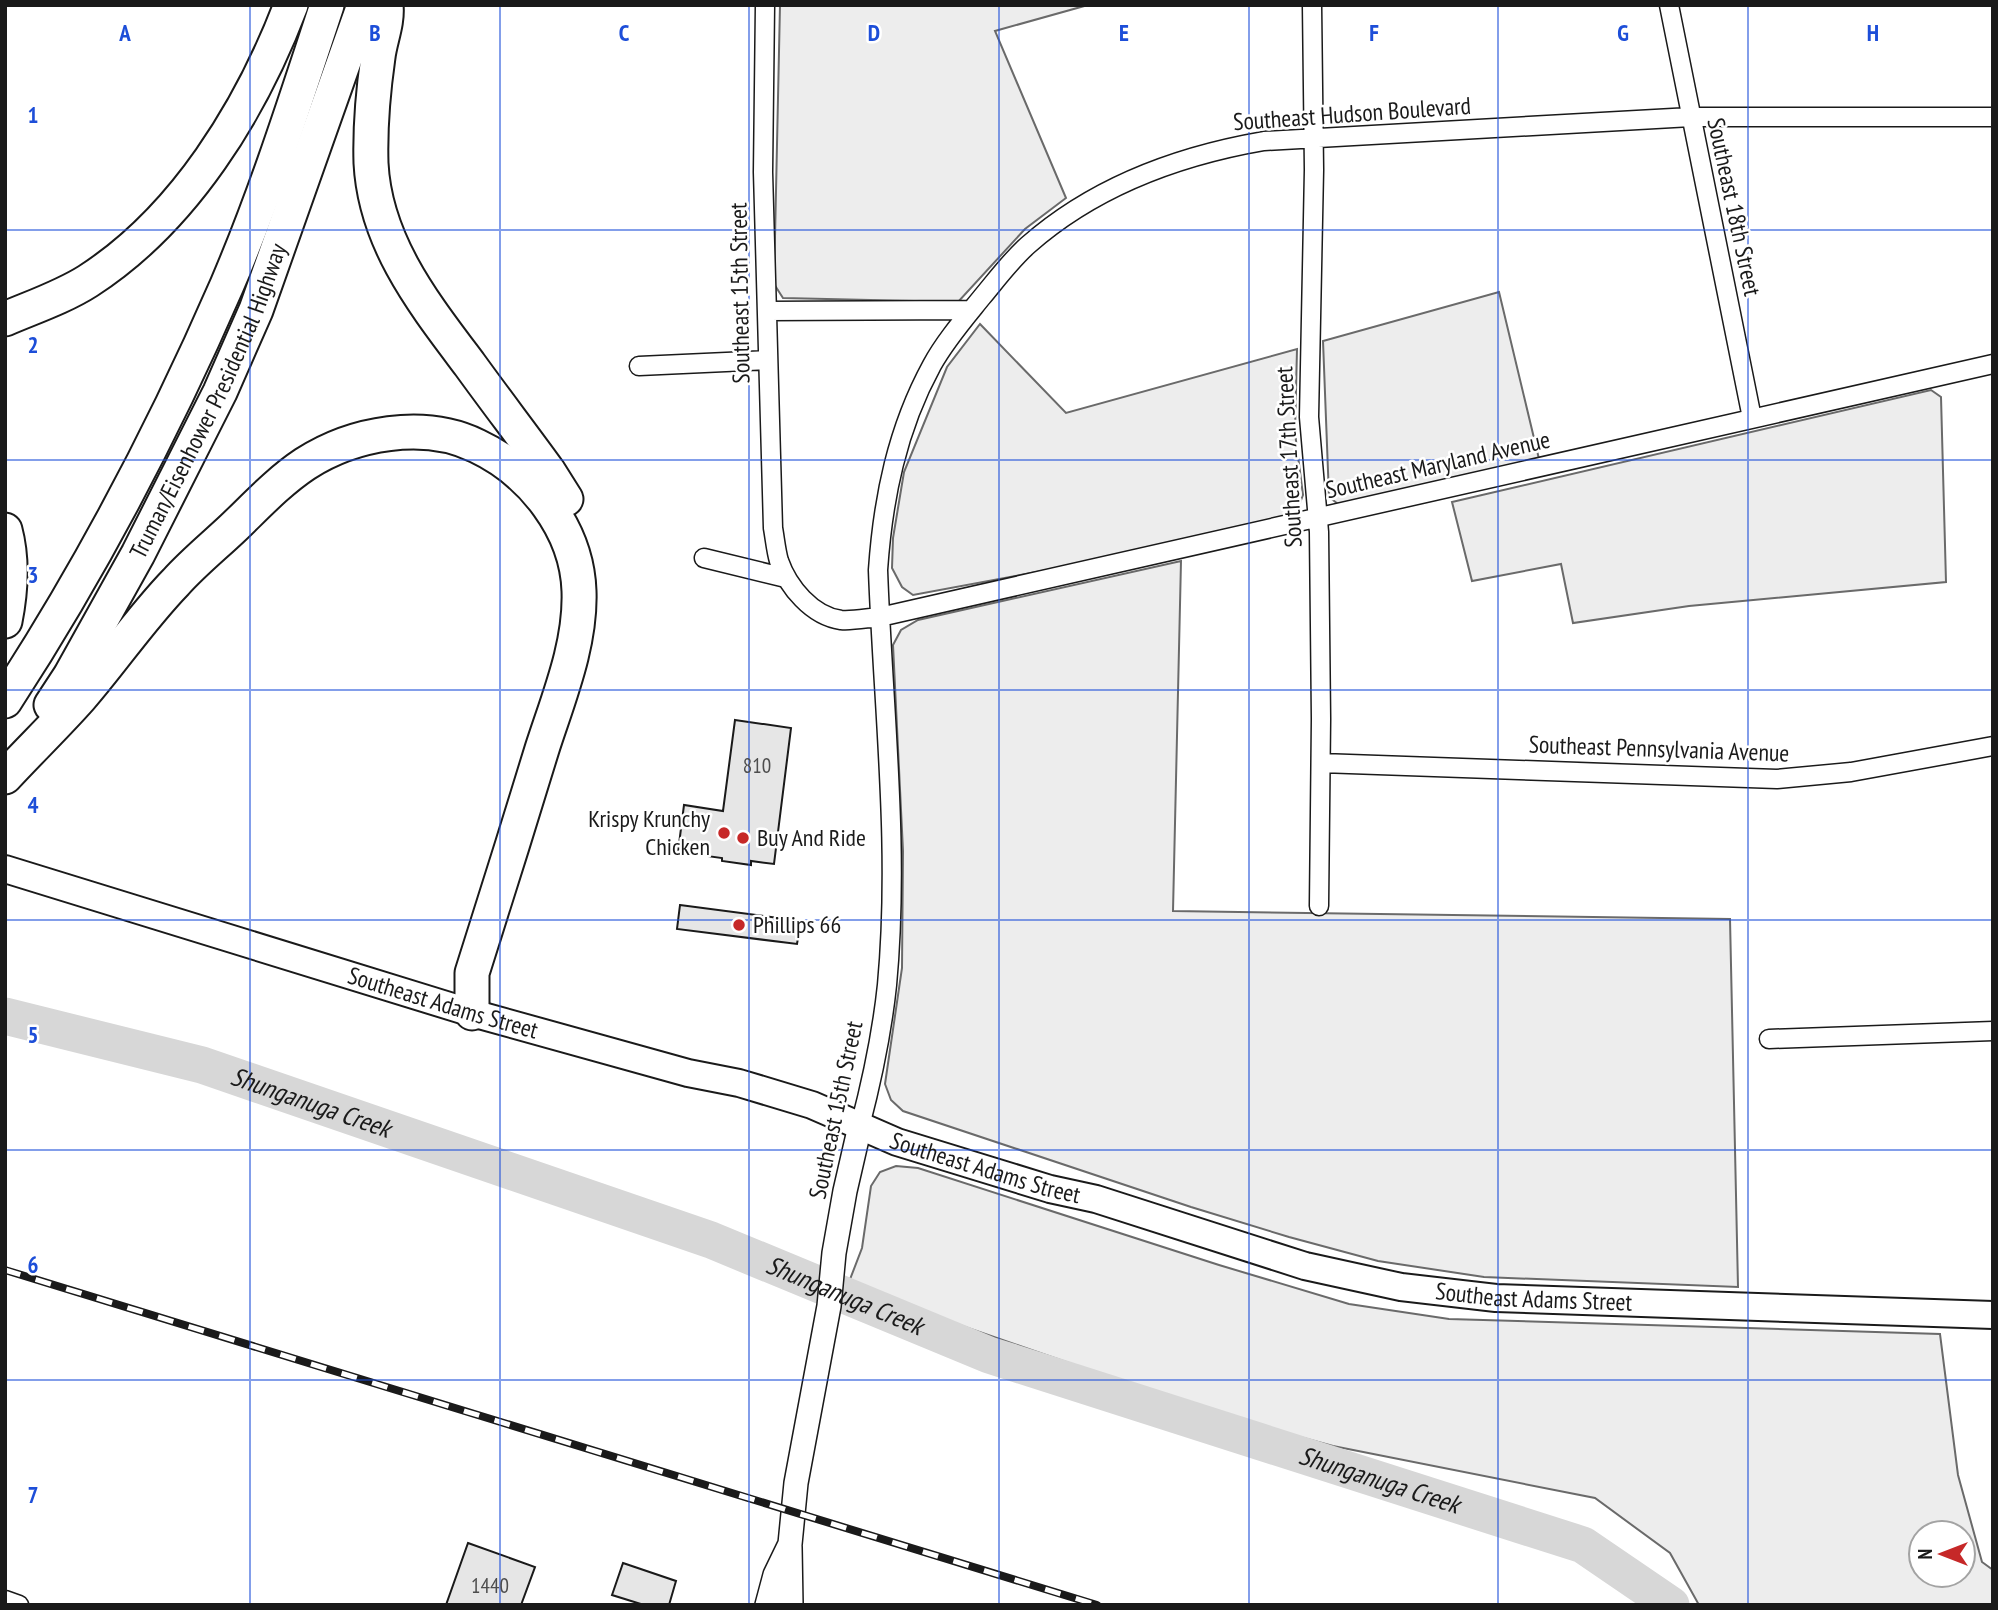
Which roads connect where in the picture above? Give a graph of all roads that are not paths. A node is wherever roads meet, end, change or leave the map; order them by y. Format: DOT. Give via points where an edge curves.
graph roads {
  1 [pos="290,5"];
  2 [pos="327,5"];
  3 [pos="364,5"];
  4 [pos="386,5"];
  5 [pos="765,5"];
  6 [pos="1312,5"];
  7 [pos="1669,5"];
  8 [pos="1690,117"];
  9 [pos="1993,117"];
  10 [pos="1314,138"];
  11 [pos="971,310"];
  12 [pos="767,311"];
  13 [pos="5,319"];
  14 [pos="768,360"];
  15 [pos="1993,364"];
  16 [pos="639,366"];
  17 [pos="1752,418"];
  18 [pos="1318,518"];
  19 [pos="5,530"];
  20 [pos="704,558"];
  21 [pos="786,578"];
  22 [pos="880,617"];
  23 [pos="5,621"];
  24 [pos="5,701"];
  25 [pos="1993,746"];
  26 [pos="1321,763"];
  27 [pos="5,776"];
  28 [pos="5,869"];
  29 [pos="1319,906"];
  30 [pos="472,1013"];
  31 [pos="1993,1031"];
  32 [pos="1769,1039"];
  33 [pos="860,1126"];
  34 [pos="1993,1315"];
  35 [pos="790,1544"];
  36 [pos="5,1600"];
  37 [pos="19,1605"];
  38 [pos="767,1605"];
  39 [pos="791,1605"];
  1 -- 13 [label="highway" via="277,40 230,128 197,176 152,228 86,283"];
  2 -- 24 [label="highway, Truman/Eisenhower Presidential Highway" via="228,283 187,376 100,545"];
  3 -- 27 [label="highway, Truman/Eisenhower Presidential Highway" via="256,310 220,392 70,676"];
  4 -- 30 [label="highway" via="371,164 382,220 419,298 550,472 576,515 589,548 597,593 593,649 493,979"];
  5 -- 12 [label="street, Southeast 15th Street"];
  6 -- 10 [label="street, Southeast 17th Street"];
  7 -- 8 [label="street, Southeast 18th Street"];
  8 -- 9 [label="street, Southeast Hudson Boulevard"];
  8 -- 10 [label="street, Southeast Hudson Boulevard"];
  8 -- 17 [label="street, Southeast 18th Street"];
  10 -- 11 [label="street, Southeast Hudson Boulevard" via="1220,149 1158,168 1099,195 1028,246"];
  10 -- 18 [label="street, Southeast 17th Street" via="1309,417"];
  11 -- 12 [label="street"];
  11 -- 22 [label="street, Southeast Hudson Boulevard" via="933,363 898,442 881,528"];
  12 -- 14 [label="street, Southeast 15th Street"];
  14 -- 16 [label="street"];
  14 -- 21 [label="street, Southeast 15th Street" via="773,528"];
  15 -- 17 [label="street, Southeast Maryland Avenue"];
  17 -- 18 [label="street, Southeast Maryland Avenue"];
  18 -- 22 [label="street, Southeast Maryland Avenue"];
  18 -- 26 [label="street, Southeast 17th Street"];
  19 -- 23 [label="highway" via="10,562"];
  20 -- 21 [label="street"];
  21 -- 22 [label="street, Southeast Maryland Avenue" via="813,610 827,617"];
  22 -- 33 [label="street, Southeast 15th Street" via="891,837 890,939 883,1017"];
  25 -- 26 [label="street, Southeast Pennsylvania Avenue" via="1851,772 1777,779"];
  26 -- 29 [label="street, Southeast 17th Street"];
  27 -- 30 [label="highway" via="80,698 176,582 303,465 351,442 405,432 440,434 495,454 540,494 565,535 576,568 578,616 563,684 472,973"];
  28 -- 30 [label="main road, Southeast Adams Street"];
  30 -- 33 [label="main road, Southeast Adams Street" via="739,1083 812,1105"];
  31 -- 32 [label="street"];
  33 -- 34 [label="main road, Southeast Adams Street" via="897,1142 1096,1199 1266,1255 1401,1287 1496,1298"];
  33 -- 35 [label="street, Southeast 15th Street" via="796,1483"];
  35 -- 38 [label="street, Southeast 15th Street"];
  35 -- 39 [label="street"];
  36 -- 37 [label="street"];
}
